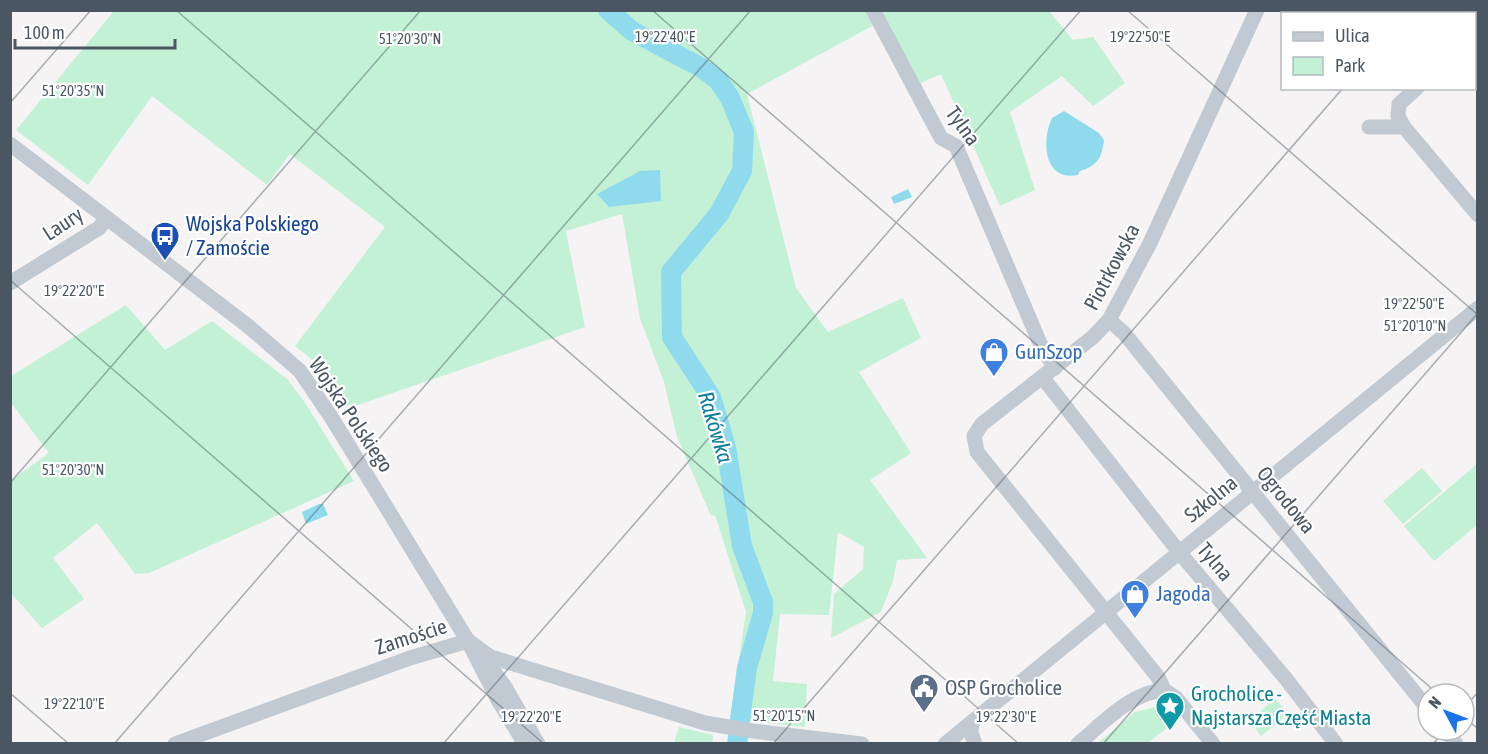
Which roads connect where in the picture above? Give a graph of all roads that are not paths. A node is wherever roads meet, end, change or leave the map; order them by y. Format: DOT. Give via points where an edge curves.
graph roads {
  1 [pos="873,10"];
  2 [pos="1257,10"];
  3 [pos="1415,90"];
  4 [pos="1369,127"];
  5 [pos="1404,127"];
  6 [pos="10,144"];
  7 [pos="1478,215"];
  8 [pos="107,218"];
  9 [pos="10,283"];
  10 [pos="1478,308"];
  11 [pos="1109,320"];
  12 [pos="1049,373"];
  13 [pos="1253,492"];
  14 [pos="1179,552"];
  15 [pos="1106,613"];
  16 [pos="468,641"];
  17 [pos="521,668"];
  18 [pos="505,687"];
  19 [pos="1164,690"];
  20 [pos="1416,694"];
  21 [pos="972,722"];
  22 [pos="203,739"];
  23 [pos="175,744"];
  24 [pos="525,744"];
  25 [pos="538,744"];
  26 [pos="862,744"];
  27 [pos="945,744"];
  28 [pos="975,744"];
  29 [pos="1078,744"];
  30 [pos="1213,744"];
  31 [pos="1336,744"];
  1 -- 12 [label="street, Tylna" via="941,138 956,146 1042,348"];
  2 -- 11 [label="street, Piotrkowska" via="1150,243"];
  3 -- 5 [label="street" via="1399,104 1398,116"];
  4 -- 5 [label="street"];
  5 -- 7 [label="street"];
  6 -- 8 [label="street, Wojska Polskiego"];
  8 -- 9 [label="street, Laury" via="99,228"];
  8 -- 16 [label="street, Wojska Polskiego" via="300,371"];
  10 -- 13 [label="street, Szkolna"];
  11 -- 12 [label="street, Piotrkowska" via="1094,338"];
  11 -- 13 [label="street, Ogrodowa" via="1124,333"];
  12 -- 14 [label="street, Tylna"];
  12 -- 15 [label="street, Piotrkowska" via="977,429 974,444"];
  13 -- 14 [label="street, Szkolna"];
  13 -- 20 [label="street, Ogrodowa"];
  14 -- 15 [label="street, Szkolna"];
  14 -- 31 [label="street, Tylna"];
  15 -- 19 [label="street, Piotrkowska" via="1158,677"];
  15 -- 21 [label="street, Szkolna"];
  16 -- 17 [label="street, Zamoście" via="491,657"];
  16 -- 18 [label="street"];
  16 -- 22 [label="street, Zamoście" via="410,658"];
  16 -- 24 [label="street"];
  17 -- 18 [label="street" via="510,674"];
  17 -- 26 [label="street, Zamoście" via="684,717 753,731"];
  18 -- 25 [label="street"];
  19 -- 29 [label="street" via="1153,690 1133,700"];
  19 -- 30 [label="street, Piotrkowska" via="1176,698"];
  21 -- 27 [label="street, Szkolna"];
  21 -- 28 [label="street" via="970,733"];
  22 -- 23 [label="street, Zamoście"];
}
